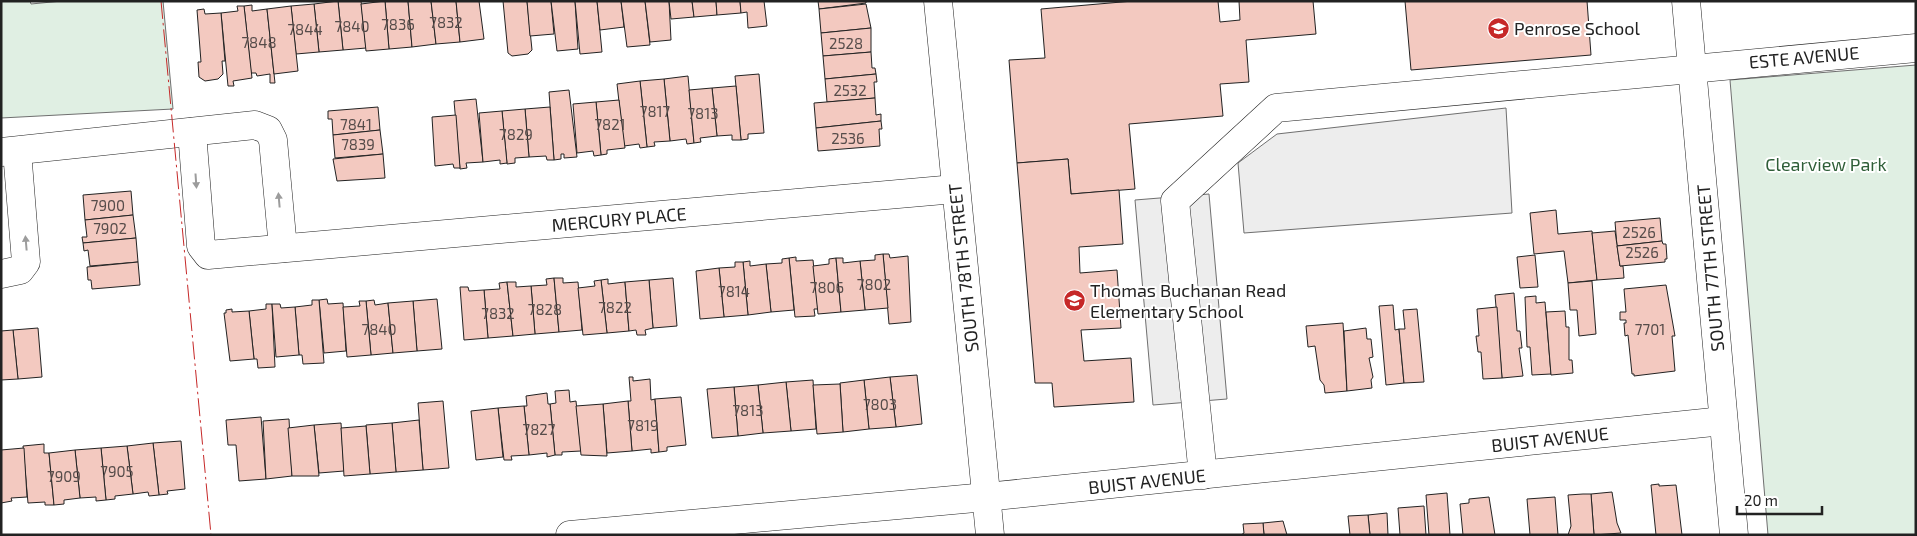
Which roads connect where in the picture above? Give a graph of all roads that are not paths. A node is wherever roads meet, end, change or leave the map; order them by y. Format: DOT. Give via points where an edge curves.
graph roads {
  1 [pos="938,1"];
  2 [pos="1686,1"];
  3 [pos="1916,48"];
  4 [pos="1692,67"];
  5 [pos="192,132"];
  6 [pos="9,152"];
  7 [pos="955,189"];
  8 [pos="283,248"];
  9 [pos="1,274"];
  10 [pos="1723,421"];
  11 [pos="1203,475"];
  12 [pos="986,498"];
  13 [pos="570,535"];
  14 [pos="990,535"];
  15 [pos="1734,535"];
  1 -- 7 [label="street, SOUTH 78TH STREET"];
  2 -- 4 [label="street, SOUTH 77TH STREET"];
  3 -- 4 [label="street, ESTE AVENUE"];
  4 -- 10 [label="street, SOUTH 77TH STREET"];
  4 -- 11 [label="street, ESTE AVENUE" via="1276,108 1175,201"];
  5 -- 6 [label="street"];
  8 -- 5 [label="street, one-way" via="273,140 268,130 255,125"];
  5 -- 8 [label="street, MERCURY PLACE, one-way" via="201,246 208,255"];
  9 -- 6 [label="street, one-way" via="20,270 26,262"];
  7 -- 8 [label="street, MERCURY PLACE"];
  7 -- 12 [label="street, SOUTH 78TH STREET"];
  10 -- 11 [label="street, BUIST AVENUE"];
  10 -- 15 [label="street, SOUTH 77TH STREET"];
  11 -- 12 [label="street, BUIST AVENUE"];
  12 -- 13 [label="street, BUIST AVENUE"];
  12 -- 14 [label="street, SOUTH 78TH STREET"];
}
